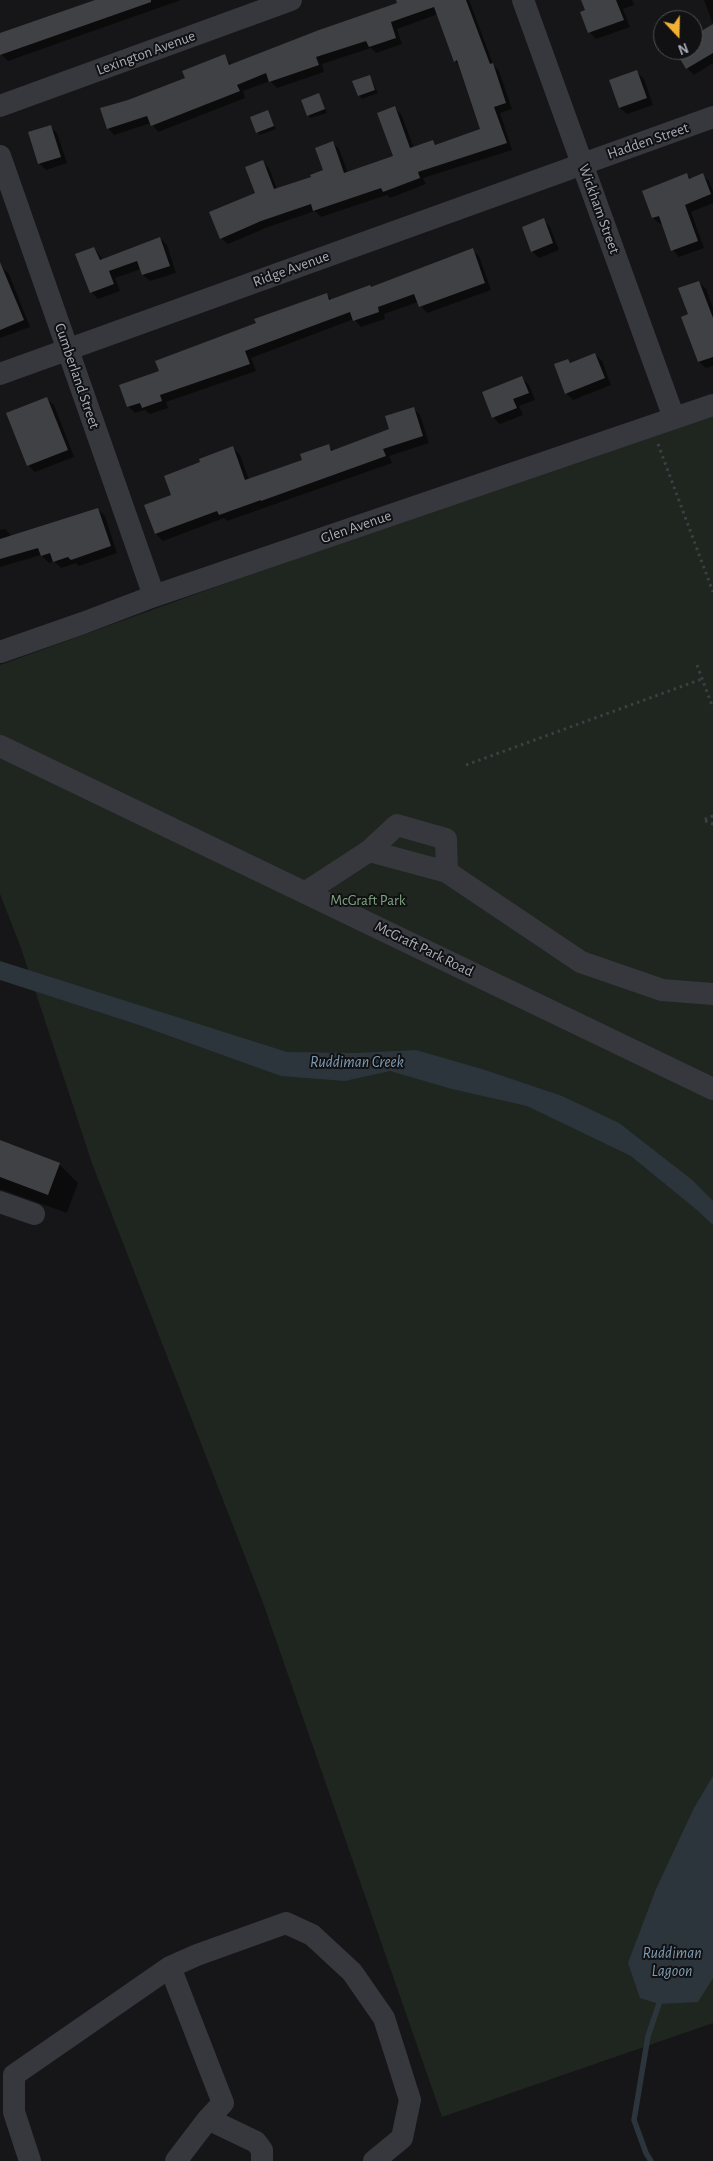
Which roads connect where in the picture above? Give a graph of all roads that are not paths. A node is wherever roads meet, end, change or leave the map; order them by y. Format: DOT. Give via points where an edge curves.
graph roads {
  1 [pos="291,0"];
  2 [pos="523,0"];
  3 [pos="0,106"];
  4 [pos="713,117"];
  5 [pos="0,156"];
  6 [pos="582,164"];
  7 [pos="68,349"];
  8 [pos="0,374"];
  9 [pos="713,405"];
  10 [pos="674,418"];
  11 [pos="154,596"];
  12 [pos="0,652"];
  13 [pos="0,746"];
  14 [pos="369,851"];
  15 [pos="447,872"];
  16 [pos="306,892"];
  17 [pos="713,994"];
  18 [pos="713,1089"];
  19 [pos="0,1202"];
  20 [pos="34,1214"];
  21 [pos="170,1967"];
  22 [pos="208,2119"];
  23 [pos="30,2161"];
  24 [pos="176,2161"];
  25 [pos="262,2161"];
  26 [pos="374,2161"];
  1 -- 3 [label="street, Lexington Avenue"];
  2 -- 6 [label="street, Wickham Street"];
  4 -- 6 [label="street, Hadden Street"];
  5 -- 7 [label="street, Cumberland Street"];
  6 -- 7 [label="street, Ridge Avenue"];
  6 -- 10 [label="street, Wickham Street"];
  7 -- 8 [label="street, Ridge Avenue"];
  7 -- 11 [label="street, Cumberland Street"];
  9 -- 10 [label="street, Glen Avenue"];
  10 -- 11 [label="street, Glen Avenue"];
  11 -- 12 [label="street, Glen Avenue"];
  13 -- 16 [label="street, McGraft Park Road"];
  14 -- 15 [label="street"];
  14 -- 15 [label="street" via="397,825 446,840"];
  14 -- 16 [label="street"];
  15 -- 17 [label="street" via="580,962 662,990"];
  16 -- 18 [label="street, McGraft Park Road"];
  19 -- 20 [label="street"];
  21 -- 22 [label="street" via="223,2103"];
  21 -- 23 [label="street" via="14,2075 14,2112"];
  21 -- 26 [label="street" via="286,1923 312,1935 352,1972 384,2018 410,2100 402,2138"];
  22 -- 24 [label="street"];
  22 -- 25 [label="street" via="256,2142 262,2150"];
}
